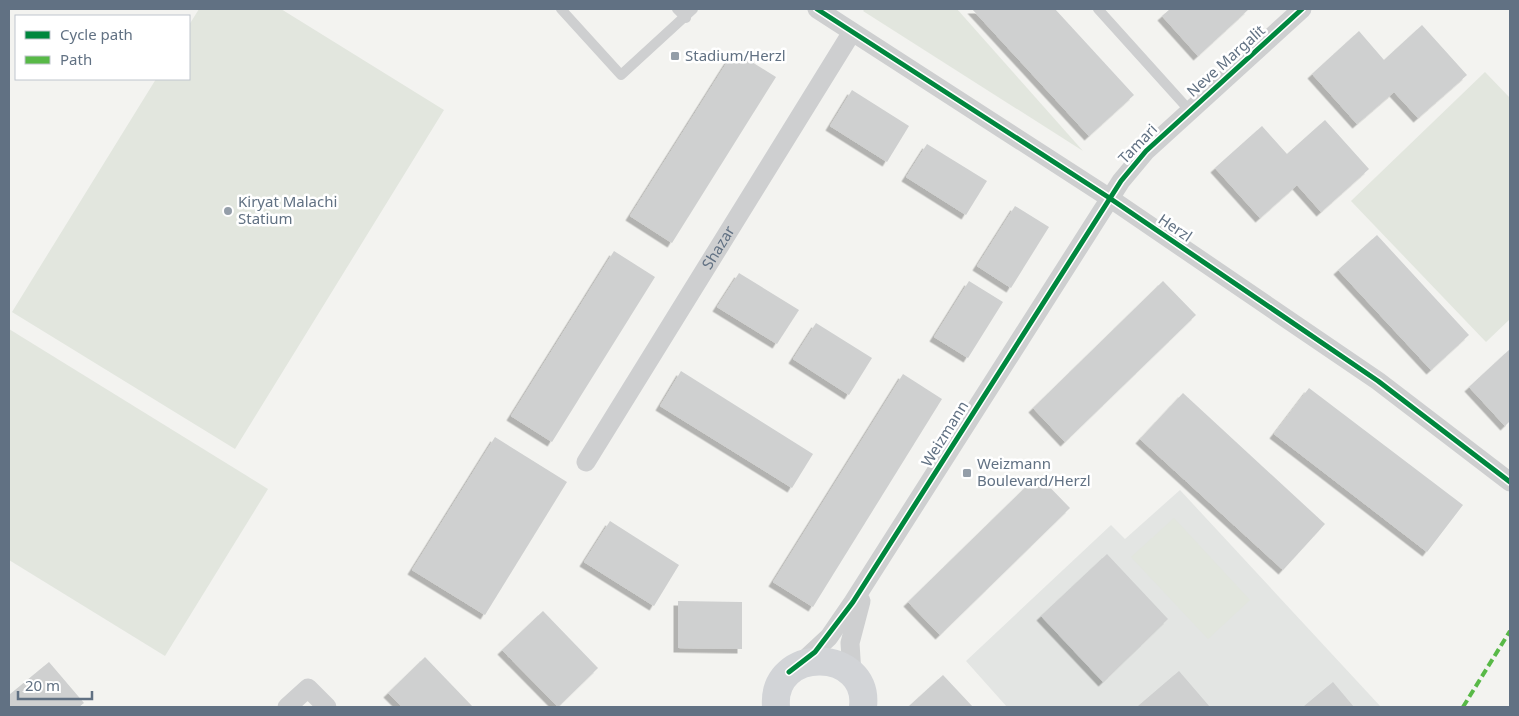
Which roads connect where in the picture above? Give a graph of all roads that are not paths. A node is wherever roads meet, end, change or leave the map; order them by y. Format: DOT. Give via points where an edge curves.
graph roads {
  1 [pos="561,9"];
  2 [pos="677,9"];
  3 [pos="693,9"];
  4 [pos="817,9"];
  5 [pos="1098,9"];
  6 [pos="1302,9"];
  7 [pos="686,18"];
  8 [pos="852,32"];
  9 [pos="1190,111"];
  10 [pos="1108,197"];
  11 [pos="586,462"];
  12 [pos="1510,482"];
  13 [pos="868,581"];
  14 [pos="852,674"];
  15 [pos="782,688"];
  16 [pos="864,706"];
  17 [pos="287,707"];
  18 [pos="327,707"];
  19 [pos="765,707"];
  1 -- 7 [label="lane" via="621,75"];
  2 -- 7 [label="lane"];
  3 -- 7 [label="lane"];
  4 -- 8 [label="street, Herzl"];
  5 -- 9 [label="lane"];
  6 -- 9 [label="street, Neve Margalit"];
  8 -- 10 [label="street, Herzl"];
  8 -- 11 [label="street, Shazar"];
  9 -- 10 [label="street, Tamari" via="1146,151"];
  10 -- 12 [label="street, Herzl" via="1378,381"];
  10 -- 13 [label="street, Weizmann"];
  13 -- 14 [label="street, Weizmann" via="850,643"];
  13 -- 15 [label="street, Weizmann" via="829,636"];
  14 -- 15 [label="street" via="824,660 809,661"];
  14 -- 16 [label="street" via="861,689"];
  15 -- 19 [label="street, Weizmann"];
  17 -- 18 [label="street" via="308,688"];
}
